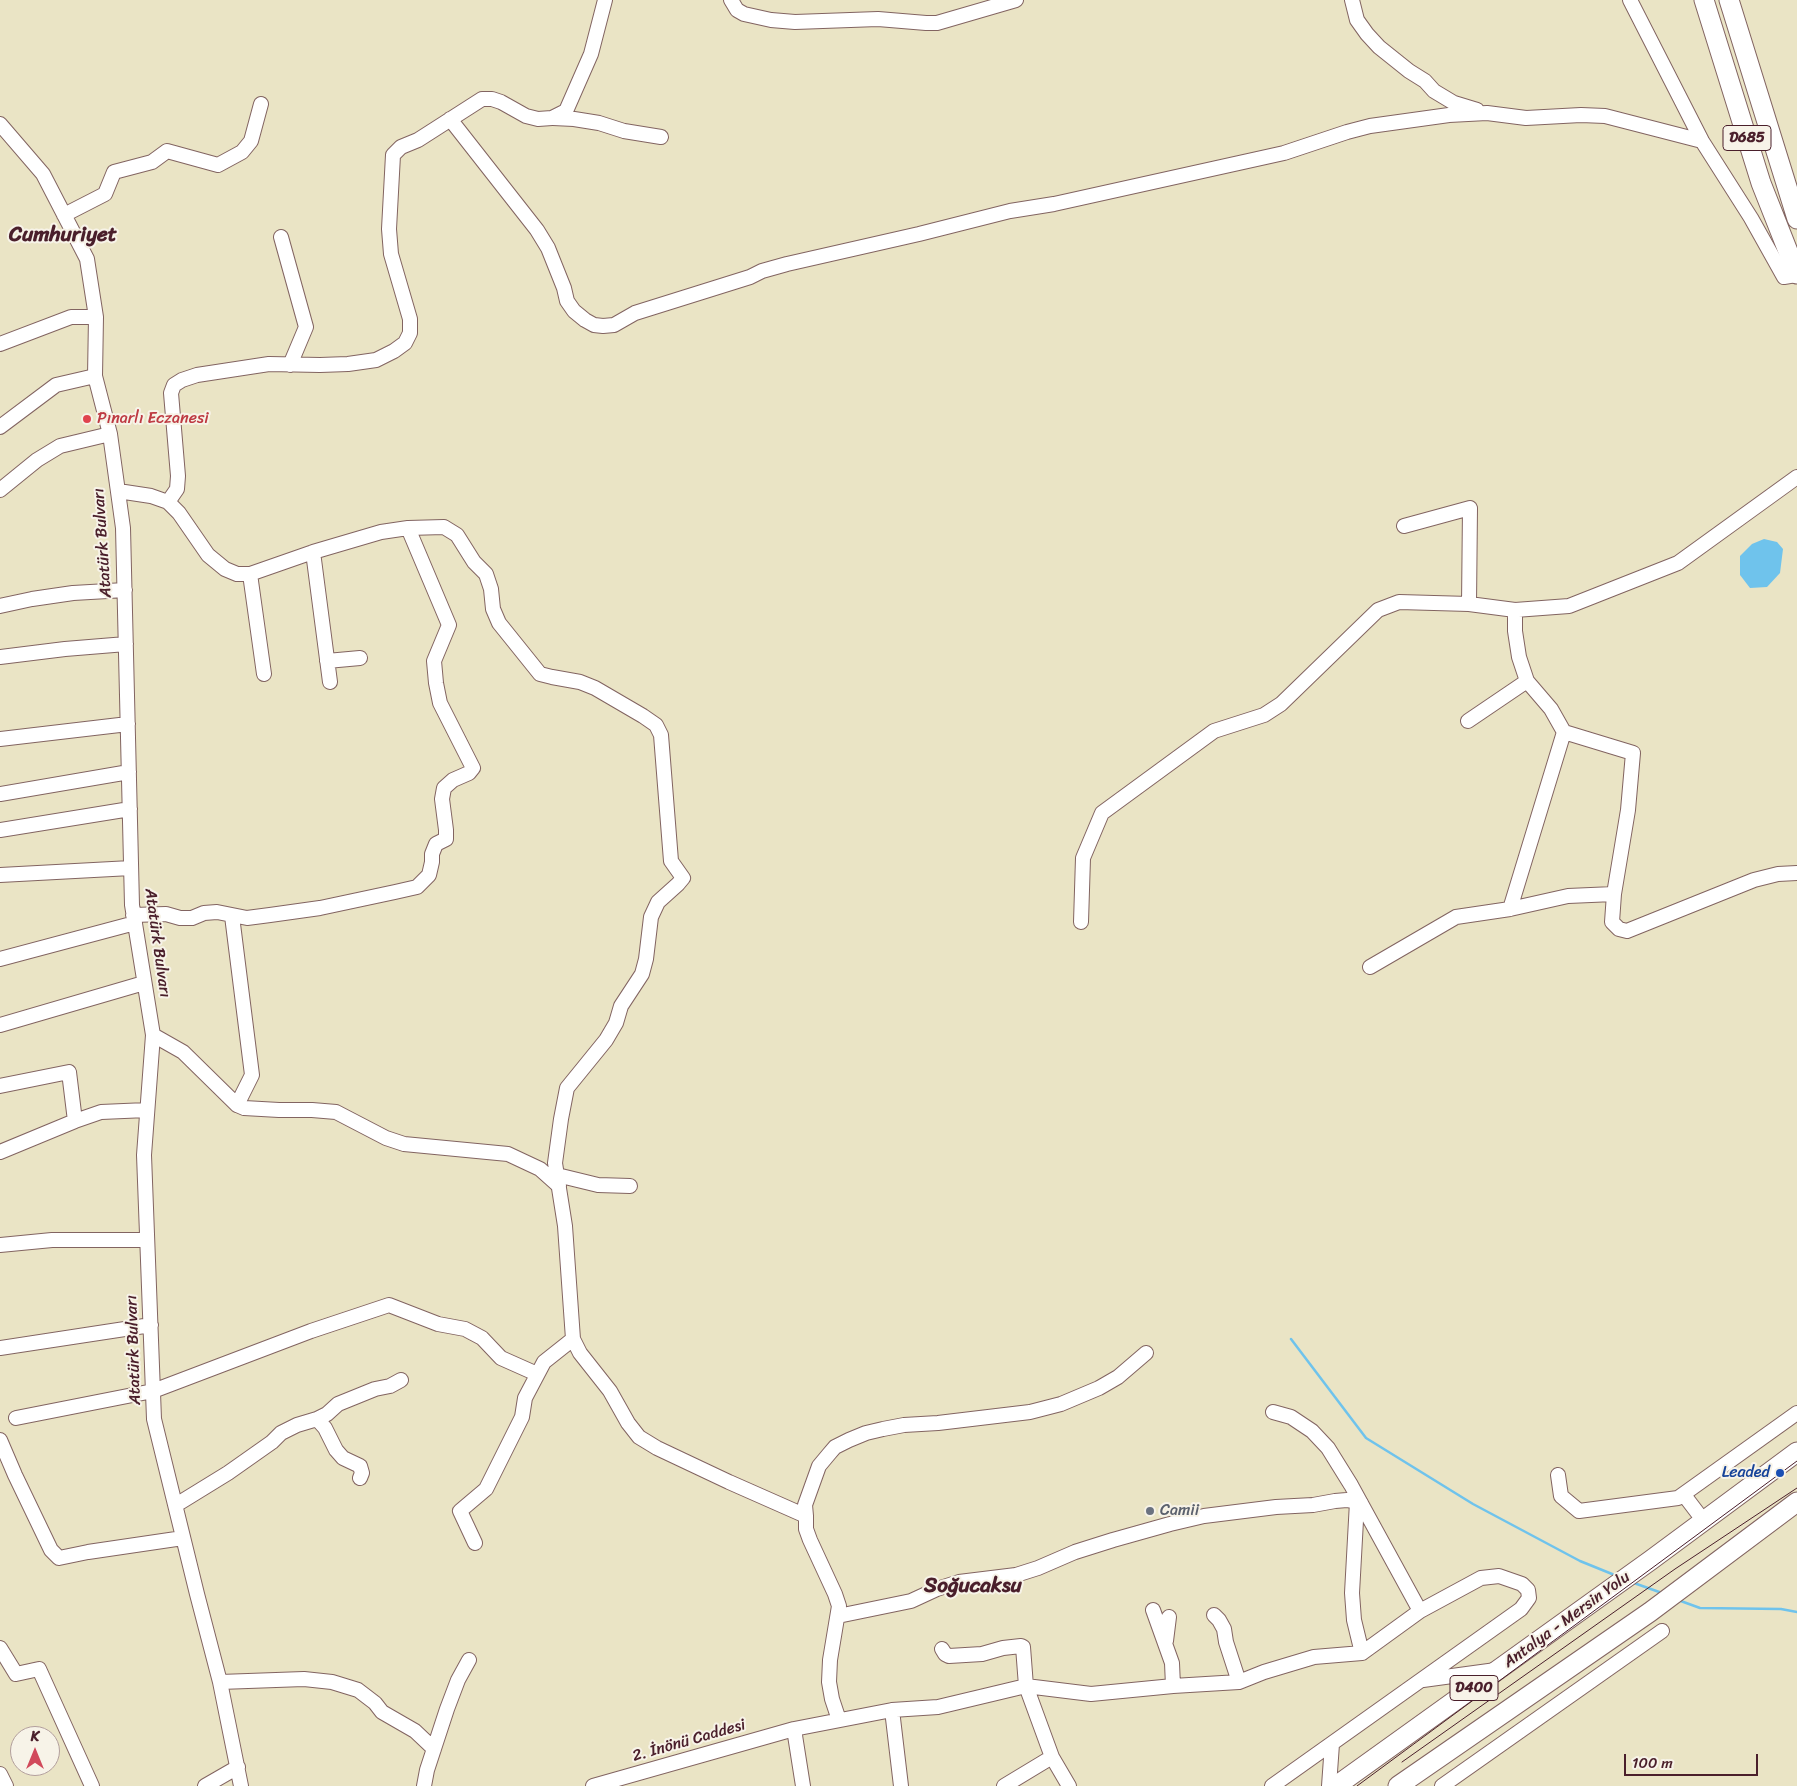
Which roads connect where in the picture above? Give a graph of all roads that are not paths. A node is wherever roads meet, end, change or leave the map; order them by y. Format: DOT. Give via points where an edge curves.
graph roads {
  1 [pos="605,0"];
  2 [pos="731,0"];
  3 [pos="1016,0"];
  4 [pos="1352,0"];
  5 [pos="1630,0"];
  6 [pos="1704,0"];
  7 [pos="1729,0"];
  8 [pos="261,104"];
  9 [pos="1488,113"];
  10 [pos="552,118"];
  11 [pos="450,119"];
  12 [pos="0,124"];
  13 [pos="661,137"];
  14 [pos="1702,141"];
  15 [pos="64,215"];
  16 [pos="1797,219"];
  17 [pos="281,237"];
  18 [pos="1797,274"];
  19 [pos="96,316"];
  20 [pos="0,344"];
  21 [pos="290,364"];
  22 [pos="95,376"];
  23 [pos="0,427"];
  24 [pos="110,434"];
  25 [pos="1797,477"];
  26 [pos="0,490"];
  27 [pos="118,490"];
  28 [pos="168,502"];
  29 [pos="1404,526"];
  30 [pos="408,528"];
  31 [pos="313,552"];
  32 [pos="250,574"];
  33 [pos="125,590"];
  34 [pos="1469,604"];
  35 [pos="0,606"];
  36 [pos="1516,610"];
  37 [pos="126,644"];
  38 [pos="0,658"];
  39 [pos="360,658"];
  40 [pos="327,661"];
  41 [pos="264,674"];
  42 [pos="1527,681"];
  43 [pos="330,682"];
  44 [pos="1468,720"];
  45 [pos="128,724"];
  46 [pos="1564,732"];
  47 [pos="0,739"];
  48 [pos="129,772"];
  49 [pos="0,794"];
  50 [pos="130,809"];
  51 [pos="0,830"];
  52 [pos="131,868"];
  53 [pos="1797,873"];
  54 [pos="0,875"];
  55 [pos="1614,894"];
  56 [pos="1510,909"];
  57 [pos="232,916"];
  58 [pos="134,919"];
  59 [pos="1081,922"];
  60 [pos="0,959"];
  61 [pos="1370,967"];
  62 [pos="144,983"];
  63 [pos="0,1025"];
  64 [pos="153,1035"];
  65 [pos="0,1086"];
  66 [pos="238,1105"];
  67 [pos="147,1110"];
  68 [pos="75,1121"];
  69 [pos="0,1152"];
  70 [pos="558,1180"];
  71 [pos="630,1186"];
  72 [pos="147,1240"];
  73 [pos="0,1245"];
  74 [pos="150,1325"];
  75 [pos="573,1339"];
  76 [pos="0,1348"];
  77 [pos="1146,1353"];
  78 [pos="537,1374"];
  79 [pos="401,1380"];
  80 [pos="153,1391"];
  81 [pos="1273,1412"];
  82 [pos="1797,1412"];
  83 [pos="16,1418"];
  84 [pos="317,1419"];
  85 [pos="0,1440"];
  86 [pos="1797,1447"];
  87 [pos="1797,1452"];
  88 [pos="1773,1469"];
  89 [pos="1558,1475"];
  90 [pos="360,1478"];
  91 [pos="1684,1495"];
  92 [pos="1359,1502"];
  93 [pos="1796,1502"];
  94 [pos="176,1505"];
  95 [pos="806,1516"];
  96 [pos="1703,1520"];
  97 [pos="184,1538"];
  98 [pos="475,1542"];
  99 [pos="1153,1610"];
  100 [pos="1420,1611"];
  101 [pos="1214,1614"];
  102 [pos="838,1616"];
  103 [pos="1169,1617"];
  104 [pos="1662,1631"];
  105 [pos="1166,1644"];
  106 [pos="0,1648"];
  107 [pos="942,1649"];
  108 [pos="1362,1653"];
  109 [pos="469,1660"];
  110 [pos="1499,1670"];
  111 [pos="1420,1681"];
  112 [pos="220,1682"];
  113 [pos="1239,1682"];
  114 [pos="1026,1686"];
  115 [pos="1173,1686"];
  116 [pos="892,1710"];
  117 [pos="839,1720"];
  118 [pos="794,1728"];
  119 [pos="1332,1744"];
  120 [pos="434,1749"];
  121 [pos="1052,1757"];
  122 [pos="238,1767"];
  123 [pos="0,1774"];
  124 [pos="6,1786"];
  125 [pos="92,1786"];
  126 [pos="205,1786"];
  127 [pos="241,1786"];
  128 [pos="424,1786"];
  129 [pos="593,1786"];
  130 [pos="802,1786"];
  131 [pos="901,1786"];
  132 [pos="1004,1786"];
  133 [pos="1069,1786"];
  134 [pos="1272,1786"];
  135 [pos="1329,1786"];
  136 [pos="1336,1786"];
  137 [pos="1398,1786"];
  138 [pos="1442,1786"];
  1 -- 10 [label="street" via="590,54 566,111"];
  2 -- 3 [label="street" via="736,10 771,20 878,19 926,23 937,23"];
  4 -- 9 [label="street" via="1357,20 1379,47 1441,95"];
  5 -- 14 [label="street"];
  6 -- 18 [label="highway, D685" via="1761,183"];
  7 -- 16 [label="highway, D685"];
  8 -- 15 [label="street" via="251,141 242,152 218,165 167,150 152,162 114,172 105,194"];
  9 -- 11 [label="street" via="1370,126 1284,153 1010,211 787,264 635,313 614,325 603,326 585,320 574,311 567,301 548,248 537,230"];
  9 -- 14 [label="street" via="1526,118 1605,116"];
  10 -- 11 [label="street" via="526,116 501,102 482,99"];
  10 -- 13 [label="street" via="599,123"];
  11 -- 21 [label="street" via="393,155 388,229 391,254 410,319 406,343 376,360 348,364"];
  12 -- 15 [label="street, Atatürk Bulvarı" via="42,174"];
  14 -- 18 [label="street" via="1784,277"];
  15 -- 19 [label="street, Atatürk Bulvarı" via="86,259"];
  17 -- 21 [label="street" via="306,327"];
  19 -- 20 [label="street" via="71,317"];
  19 -- 22 [label="street, Atatürk Bulvarı"];
  21 -- 28 [label="street" via="197,375 174,385 170,393 178,476 177,489"];
  22 -- 23 [label="street" via="56,385"];
  22 -- 24 [label="street, Atatürk Bulvarı"];
  24 -- 26 [label="street" via="60,446"];
  24 -- 27 [label="street, Atatürk Bulvarı"];
  25 -- 36 [label="street" via="1678,563 1570,606"];
  27 -- 28 [label="street"];
  27 -- 33 [label="street, Atatürk Bulvarı"];
  28 -- 32 [label="street" via="208,554 225,569 236,574"];
  29 -- 34 [label="street" via="1470,508"];
  30 -- 31 [label="street" via="381,532"];
  30 -- 57 [label="street" via="449,625 434,661 436,683 440,703 472,768 444,788 446,839 436,844 429,875 417,887 320,908 247,918"];
  30 -- 70 [label="street" via="444,527 457,534 474,562 486,574 499,623 540,674 595,688 644,716 656,725 661,735 671,861 683,878 658,902 651,917 642,974 621,1006 616,1023 567,1088 556,1162"];
  31 -- 32 [label="street"];
  31 -- 40 [label="street"];
  32 -- 41 [label="street"];
  33 -- 35 [label="street" via="73,593"];
  33 -- 37 [label="street, Atatürk Bulvarı"];
  34 -- 36 [label="street"];
  34 -- 59 [label="street" via="1399,602 1378,610 1280,704 1264,715 1214,731 1102,814 1083,858"];
  36 -- 42 [label="street" via="1519,657"];
  37 -- 38 [label="street"];
  37 -- 45 [label="street, Atatürk Bulvarı"];
  39 -- 40 [label="street"];
  40 -- 43 [label="street"];
  42 -- 44 [label="street"];
  42 -- 46 [label="street" via="1552,708"];
  45 -- 47 [label="street"];
  45 -- 48 [label="street, Atatürk Bulvarı"];
  46 -- 55 [label="street" via="1633,753 1628,810"];
  46 -- 56 [label="street"];
  48 -- 49 [label="street"];
  48 -- 50 [label="street, Atatürk Bulvarı"];
  50 -- 51 [label="street"];
  50 -- 52 [label="street, Atatürk Bulvarı"];
  52 -- 54 [label="street"];
  52 -- 58 [label="street, Atatürk Bulvarı"];
  53 -- 55 [label="street" via="1754,880 1627,931 1612,922"];
  55 -- 56 [label="street" via="1568,896"];
  56 -- 61 [label="street" via="1456,917"];
  57 -- 58 [label="street" via="217,912 192,918 166,914"];
  57 -- 66 [label="street" via="252,1075"];
  58 -- 60 [label="street"];
  58 -- 62 [label="street, Atatürk Bulvarı"];
  62 -- 63 [label="street"];
  62 -- 64 [label="street, Atatürk Bulvarı"];
  64 -- 66 [label="street" via="183,1052"];
  64 -- 67 [label="street, Atatürk Bulvarı"];
  65 -- 68 [label="street" via="69,1072"];
  66 -- 70 [label="street" via="244,1108 336,1112 404,1144 508,1154"];
  67 -- 68 [label="street" via="101,1112"];
  67 -- 72 [label="street, Atatürk Bulvarı" via="144,1155"];
  68 -- 69 [label="street"];
  70 -- 71 [label="street"];
  70 -- 75 [label="street" via="565,1226"];
  72 -- 73 [label="street" via="52,1240"];
  72 -- 74 [label="street, Atatürk Bulvarı"];
  74 -- 76 [label="street"];
  74 -- 80 [label="street, Atatürk Bulvarı"];
  75 -- 78 [label="street" via="544,1362"];
  75 -- 95 [label="street" via="639,1436 657,1448"];
  77 -- 95 [label="street" via="1118,1377 1061,1404 987,1418 904,1424 849,1440 836,1447 819,1466 805,1505"];
  78 -- 80 [label="street" via="501,1358 482,1338 465,1329 438,1324 389,1305"];
  78 -- 98 [label="street" via="525,1398 522,1417 486,1489 460,1511"];
  79 -- 84 [label="street" via="338,1404"];
  80 -- 83 [label="street"];
  80 -- 94 [label="street, Atatürk Bulvarı" via="154,1419"];
  81 -- 92 [label="street" via="1291,1417 1323,1442"];
  82 -- 91 [label="street"];
  84 -- 90 [label="street" via="343,1458 360,1466"];
  84 -- 94 [label="street" via="297,1424 281,1433 228,1473"];
  85 -- 97 [label="street" via="51,1550 59,1558"];
  86 -- 88 [label="highway"];
  87 -- 88 [label="highway, Antalya - Mersin Yolu / D400"];
  88 -- 96 [label="highway, Antalya - Mersin Yolu / D400"];
  89 -- 91 [label="street" via="1560,1496 1579,1511"];
  91 -- 96 [label="street"];
  92 -- 100 [label="street"];
  92 -- 102 [label="street" via="1335,1501 1204,1516 1098,1545 1016,1575 959,1582 911,1601"];
  92 -- 108 [label="street" via="1352,1593"];
  93 -- 137 [label="highway, D400" via="1650,1612"];
  94 -- 97 [label="street, Atatürk Bulvarı"];
  95 -- 102 [label="street" via="810,1540 836,1594"];
  96 -- 110 [label="highway, Antalya - Mersin Yolu / D400"];
  97 -- 112 [label="street, Atatürk Bulvarı"];
  99 -- 105 [label="street"];
  100 -- 108 [label="street"];
  100 -- 111 [label="street" via="1481,1578 1499,1576 1522,1584 1530,1598 1521,1609"];
  101 -- 113 [label="street" via="1224,1629"];
  102 -- 117 [label="street" via="829,1682"];
  103 -- 105 [label="street"];
  104 -- 138 [label="street"];
  105 -- 115 [label="street"];
  106 -- 125 [label="street" via="16,1674 39,1669"];
  107 -- 114 [label="street" via="949,1656 965,1656 1021,1646 1025,1657"];
  108 -- 113 [label="street" via="1314,1657"];
  109 -- 120 [label="street" via="455,1687"];
  110 -- 111 [label="street"];
  110 -- 136 [label="highway, Antalya - Mersin Yolu / D400"];
  111 -- 119 [label="street"];
  112 -- 120 [label="street" via="304,1679 332,1682 358,1690 382,1712 415,1731"];
  112 -- 122 [label="street, Atatürk Bulvarı"];
  113 -- 115 [label="street"];
  114 -- 115 [label="street" via="1091,1694"];
  114 -- 116 [label="street, 2. İnönü Caddesi" via="938,1707"];
  114 -- 121 [label="street"];
  116 -- 117 [label="street, 2. İnönü Caddesi"];
  116 -- 131 [label="street"];
  117 -- 118 [label="street, 2. İnönü Caddesi"];
  118 -- 129 [label="street, 2. İnönü Caddesi"];
  118 -- 130 [label="street"];
  119 -- 134 [label="street"];
  119 -- 135 [label="street"];
  120 -- 128 [label="street"];
  121 -- 132 [label="street"];
  121 -- 133 [label="street"];
  122 -- 126 [label="street"];
  122 -- 127 [label="street, Atatürk Bulvarı"];
  123 -- 124 [label="street"];
}
